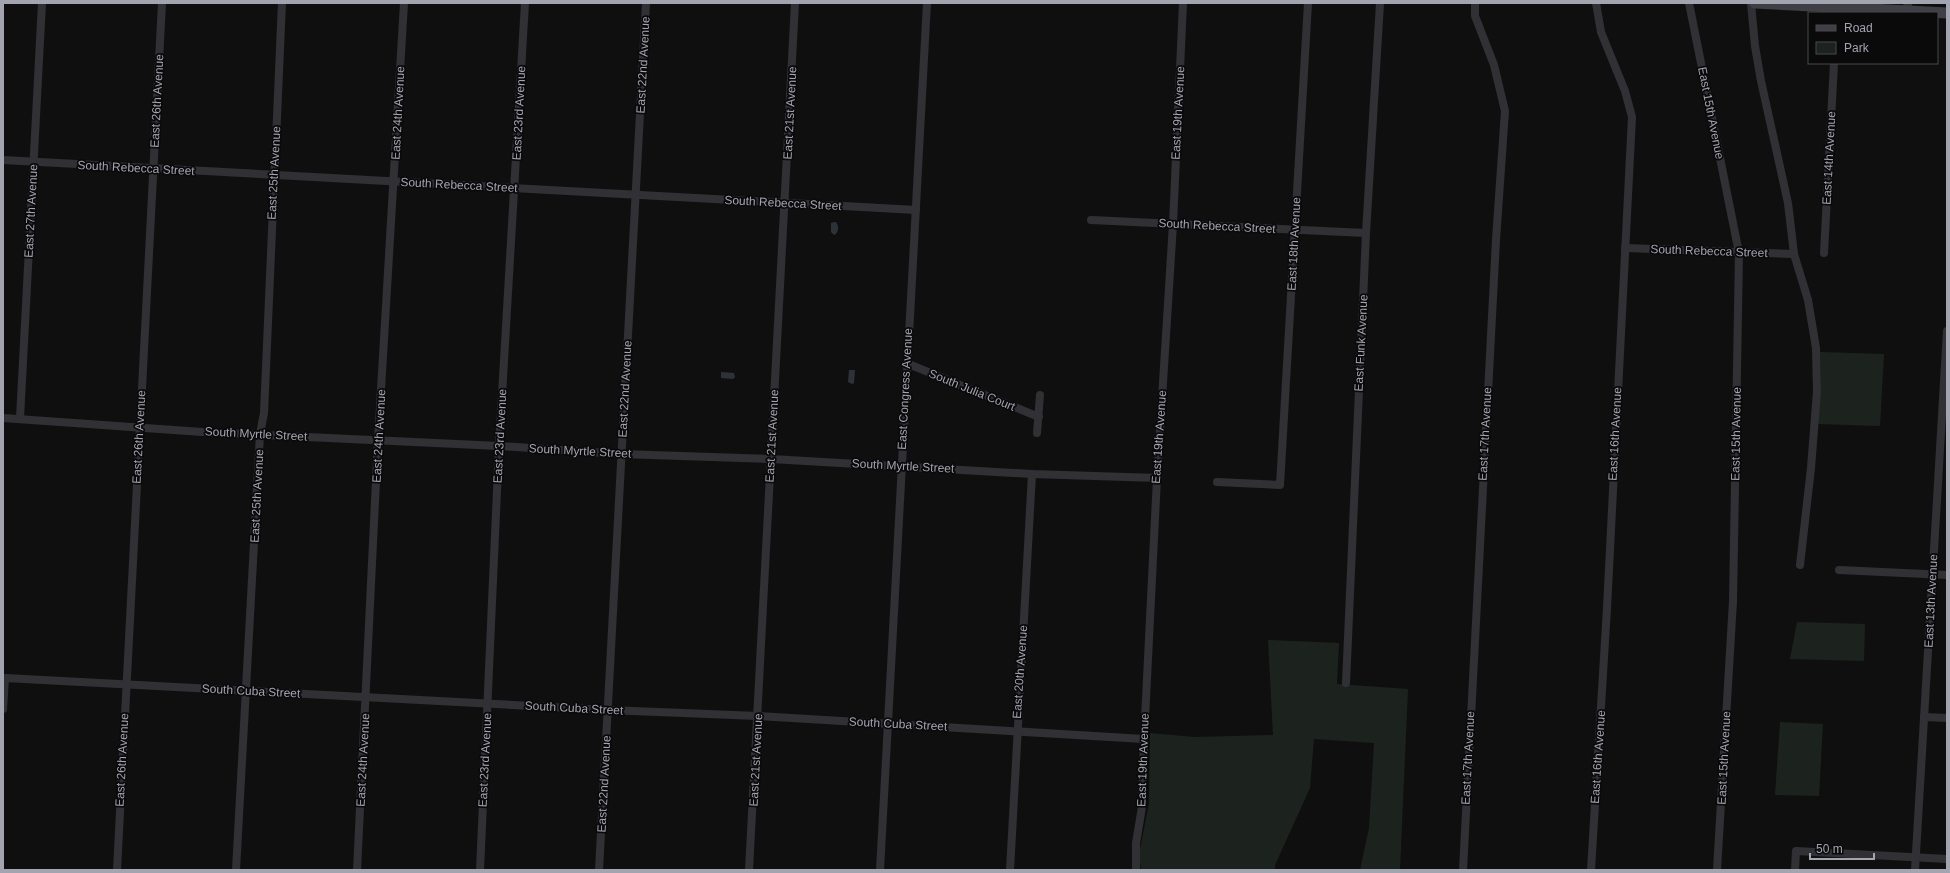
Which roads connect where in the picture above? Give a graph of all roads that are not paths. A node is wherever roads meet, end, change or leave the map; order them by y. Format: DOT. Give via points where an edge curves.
graph roads {
  1 [pos="42,3"];
  2 [pos="162,3"];
  3 [pos="282,3"];
  4 [pos="404,3"];
  5 [pos="525,3"];
  6 [pos="646,3"];
  7 [pos="795,3"];
  8 [pos="927,3"];
  9 [pos="1183,3"];
  10 [pos="1308,3"];
  11 [pos="1380,3"];
  12 [pos="1475,3"];
  13 [pos="1596,3"];
  14 [pos="1689,3"];
  15 [pos="1751,3"];
  16 [pos="1755,3"];
  17 [pos="1909,7"];
  18 [pos="1837,10"];
  19 [pos="1947,13"];
  20 [pos="1834,64"];
  21 [pos="3,160"];
  22 [pos="34,162"];
  23 [pos="154,170"];
  24 [pos="274,176"];
  25 [pos="394,182"];
  26 [pos="514,188"];
  27 [pos="636,195"];
  28 [pos="785,203"];
  29 [pos="916,210"];
  30 [pos="1091,220"];
  31 [pos="1173,224"];
  32 [pos="1295,229"];
  33 [pos="1366,233"];
  34 [pos="1625,248"];
  35 [pos="1739,253"];
  36 [pos="1824,253"];
  37 [pos="1794,254"];
  38 [pos="1947,331"];
  39 [pos="906,363"];
  40 [pos="1040,395"];
  41 [pos="1039,417"];
  42 [pos="3,418"];
  43 [pos="20,418"];
  44 [pos="140,427"];
  45 [pos="1037,432"];
  46 [pos="260,434"];
  47 [pos="1944,436"];
  48 [pos="378,440"];
  49 [pos="499,446"];
  50 [pos="621,454"];
  51 [pos="771,459"];
  52 [pos="902,466"];
  53 [pos="1032,474"];
  54 [pos="1157,478"];
  55 [pos="1218,482"];
  56 [pos="1800,565"];
  57 [pos="1839,570"];
  58 [pos="1933,575"];
  59 [pos="1947,575"];
  60 [pos="1346,683"];
  61 [pos="126,684"];
  62 [pos="246,691"];
  63 [pos="367,697"];
  64 [pos="488,704"];
  65 [pos="3,709"];
  66 [pos="608,710"];
  67 [pos="758,716"];
  68 [pos="1924,717"];
  69 [pos="1947,718"];
  70 [pos="888,724"];
  71 [pos="1016,731"];
  72 [pos="1144,739"];
  73 [pos="1916,857"];
  74 [pos="1947,859"];
  75 [pos="117,870"];
  76 [pos="236,870"];
  77 [pos="357,870"];
  78 [pos="480,870"];
  79 [pos="599,870"];
  80 [pos="750,870"];
  81 [pos="880,870"];
  82 [pos="1010,870"];
  83 [pos="1136,870"];
  84 [pos="1462,870"];
  85 [pos="1591,870"];
  86 [pos="1717,870"];
  87 [pos="1795,870"];
  88 [pos="1915,870"];
  1 -- 22 [label="street, East 27th Avenue"];
  2 -- 23 [label="street, East 26th Avenue"];
  3 -- 24 [label="street, East 25th Avenue"];
  4 -- 25 [label="street, East 24th Avenue"];
  5 -- 26 [label="street, East 23rd Avenue"];
  6 -- 27 [label="street, East 22nd Avenue"];
  7 -- 28 [label="street, East 21st Avenue"];
  8 -- 29 [label="street, East Congress Avenue"];
  9 -- 31 [label="street, East 19th Avenue"];
  10 -- 32 [label="street, East 18th Avenue"];
  11 -- 33 [label="street, East Funk Avenue"];
  12 -- 84 [label="street, East 17th Avenue" via="1475,16 1494,65 1505,111"];
  13 -- 34 [label="street, East 16th Avenue" via="1601,32 1625,90 1632,117"];
  14 -- 35 [label="street, East 15th Avenue"];
  15 -- 37 [label="street" via="1755,46 1788,204"];
  16 -- 18 [label="main road"];
  17 -- 18 [label="main road"];
  17 -- 19 [label="main road"];
  20 -- 36 [label="street, East 14th Avenue"];
  21 -- 22 [label="street, South Rebecca Street"];
  22 -- 23 [label="street, South Rebecca Street"];
  22 -- 43 [label="street, East 27th Avenue"];
  23 -- 24 [label="street, South Rebecca Street"];
  23 -- 44 [label="street, East 26th Avenue"];
  24 -- 25 [label="street, South Rebecca Street"];
  24 -- 46 [label="street, East 25th Avenue" via="264,413"];
  25 -- 26 [label="street, South Rebecca Street"];
  25 -- 48 [label="street, East 24th Avenue"];
  26 -- 27 [label="street, South Rebecca Street"];
  26 -- 49 [label="street, East 23rd Avenue"];
  27 -- 28 [label="street, South Rebecca Street"];
  27 -- 50 [label="street, East 22nd Avenue"];
  28 -- 29 [label="street, South Rebecca Street"];
  28 -- 51 [label="street, East 21st Avenue"];
  29 -- 39 [label="street, East Congress Avenue"];
  30 -- 31 [label="street, South Rebecca Street"];
  31 -- 32 [label="street, South Rebecca Street"];
  31 -- 54 [label="street, East 19th Avenue"];
  32 -- 33 [label="street, South Rebecca Street"];
  32 -- 55 [label="street, East 18th Avenue" via="1280,485"];
  33 -- 60 [label="street, East Funk Avenue"];
  34 -- 35 [label="street, South Rebecca Street"];
  34 -- 85 [label="street, East 16th Avenue"];
  35 -- 37 [label="street, South Rebecca Street"];
  35 -- 86 [label="street, East 15th Avenue" via="1733,601"];
  37 -- 56 [label="street" via="1808,300 1816,348 1817,391"];
  38 -- 47 [label="street, East 13th Avenue"];
  39 -- 41 [label="street, South Julia Court"];
  39 -- 52 [label="street, East Congress Avenue"];
  40 -- 41 [label="street"];
  41 -- 45 [label="street"];
  42 -- 43 [label="street, South Myrtle Street"];
  43 -- 44 [label="street, South Myrtle Street"];
  44 -- 46 [label="street, South Myrtle Street"];
  44 -- 61 [label="street, East 26th Avenue"];
  46 -- 48 [label="street, South Myrtle Street"];
  46 -- 62 [label="street, East 25th Avenue"];
  47 -- 58 [label="street, East 13th Avenue"];
  48 -- 49 [label="street, South Myrtle Street"];
  48 -- 63 [label="street, East 24th Avenue"];
  49 -- 50 [label="street, South Myrtle Street"];
  49 -- 64 [label="street, East 23rd Avenue"];
  50 -- 51 [label="street, South Myrtle Street"];
  50 -- 66 [label="street, East 22nd Avenue"];
  51 -- 52 [label="street, South Myrtle Street"];
  51 -- 67 [label="street, East 21st Avenue"];
  52 -- 53 [label="street, South Myrtle Street"];
  52 -- 70 [label="street, East Congress Avenue"];
  53 -- 54 [label="street, South Myrtle Street"];
  53 -- 71 [label="street, East 20th Avenue"];
  54 -- 72 [label="street, East 19th Avenue"];
  57 -- 58 [label="street"];
  58 -- 59 [label="street"];
  58 -- 68 [label="street, East 13th Avenue"];
  61 -- 62 [label="street, South Cuba Street"];
  61 -- 65 [label="street, South Cuba Street" via="5,678"];
  61 -- 75 [label="street, East 26th Avenue"];
  62 -- 63 [label="street, South Cuba Street"];
  62 -- 76 [label="street, East 25th Avenue"];
  63 -- 64 [label="street, South Cuba Street"];
  63 -- 77 [label="street, East 24th Avenue"];
  64 -- 66 [label="street, South Cuba Street"];
  64 -- 78 [label="street, East 23rd Avenue"];
  66 -- 67 [label="street, South Cuba Street"];
  66 -- 79 [label="street, East 22nd Avenue"];
  67 -- 70 [label="street, South Cuba Street"];
  67 -- 80 [label="street, East 21st Avenue"];
  68 -- 69 [label="street"];
  68 -- 73 [label="street, East 13th Avenue"];
  70 -- 71 [label="street, South Cuba Street"];
  70 -- 81 [label="street, East Congress Avenue"];
  71 -- 72 [label="street, South Cuba Street"];
  71 -- 82 [label="street, East 20th Avenue"];
  72 -- 83 [label="street, East 19th Avenue" via="1142,807 1136,843"];
  73 -- 74 [label="street"];
  73 -- 87 [label="street" via="1796,851"];
  73 -- 88 [label="street, East 13th Avenue"];
}
